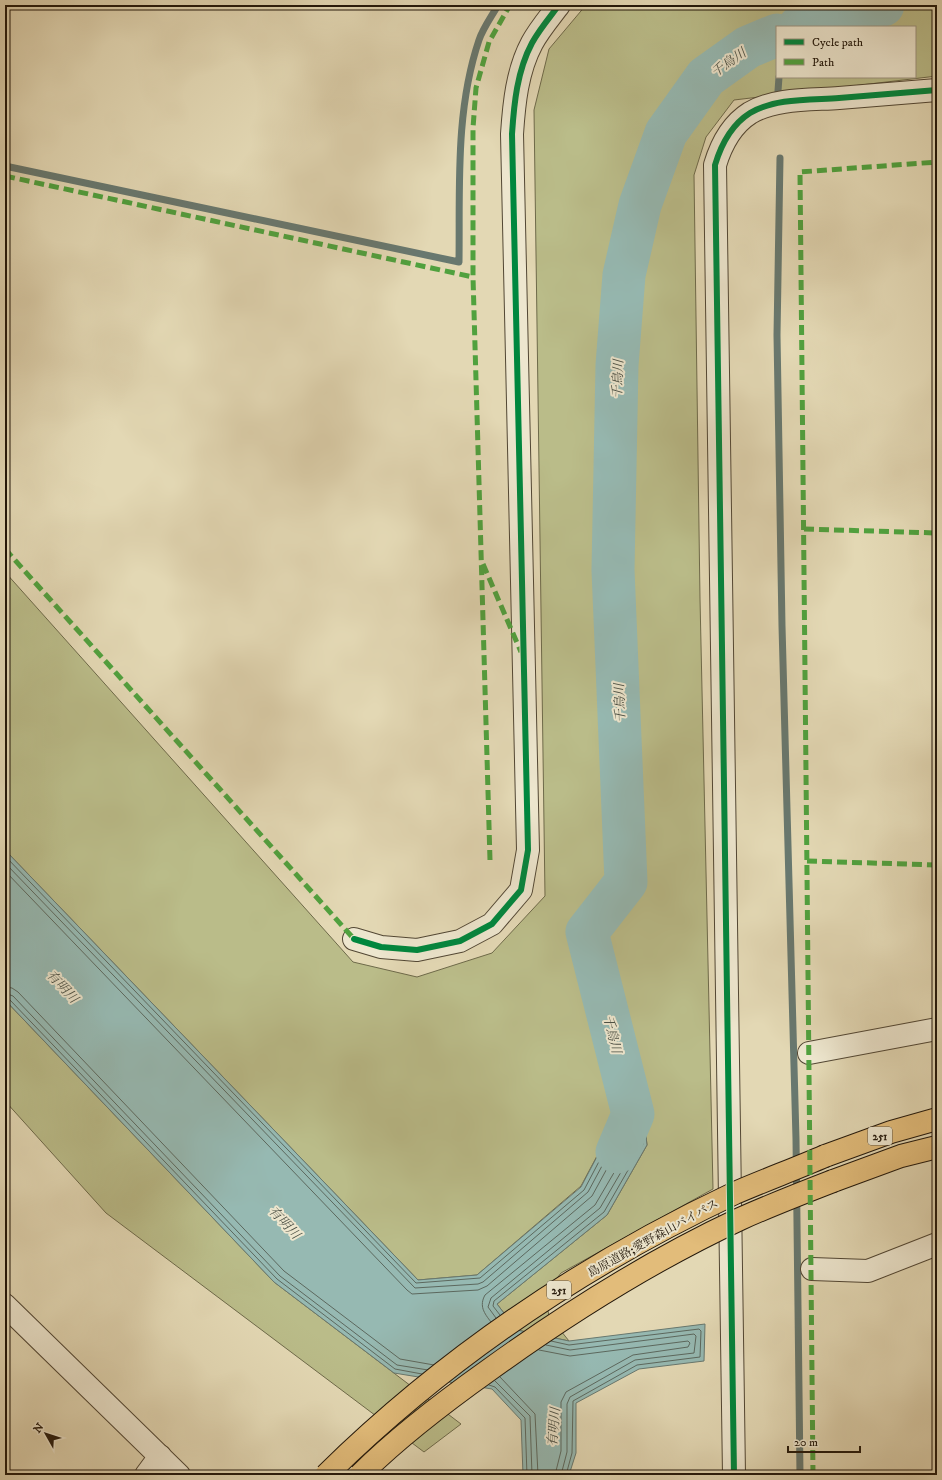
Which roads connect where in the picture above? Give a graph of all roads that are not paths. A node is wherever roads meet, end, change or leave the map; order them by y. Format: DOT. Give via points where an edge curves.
graph roads {
  1 [pos="559,5"];
  2 [pos="937,90"];
  3 [pos="354,939"];
  4 [pos="937,1029"];
  5 [pos="809,1053"];
  6 [pos="937,1119"];
  7 [pos="937,1147"];
  8 [pos="937,1244"];
  9 [pos="812,1269"];
  10 [pos="8,1304"];
  11 [pos="160,1456"];
  12 [pos="146,1475"];
  13 [pos="179,1475"];
  14 [pos="326,1475"];
  15 [pos="360,1475"];
  16 [pos="734,1475"];
  1 -- 3 [label="street" via="532,43 522,70 515,101 512,134 528,850 520,890 492,924 460,942 417,950 382,948"];
  2 -- 16 [label="street" via="788,101 760,108 742,119 734,128 719,150 715,165"];
  4 -- 5 [label="street"];
  6 -- 14 [label="highway, 島原道路;愛野森山バイパス / 251, bridge" via="891,1132 825,1156 736,1193 636,1244 532,1307 440,1373 357,1444"];
  7 -- 15 [label="highway, 島原道路;愛野森山バイパス / 251, bridge" via="901,1156 833,1180 740,1219 646,1268 550,1326 455,1394"];
  8 -- 9 [label="street" via="868,1271"];
  10 -- 11 [label="street"];
  11 -- 12 [label="street"];
  11 -- 13 [label="street"];
}
